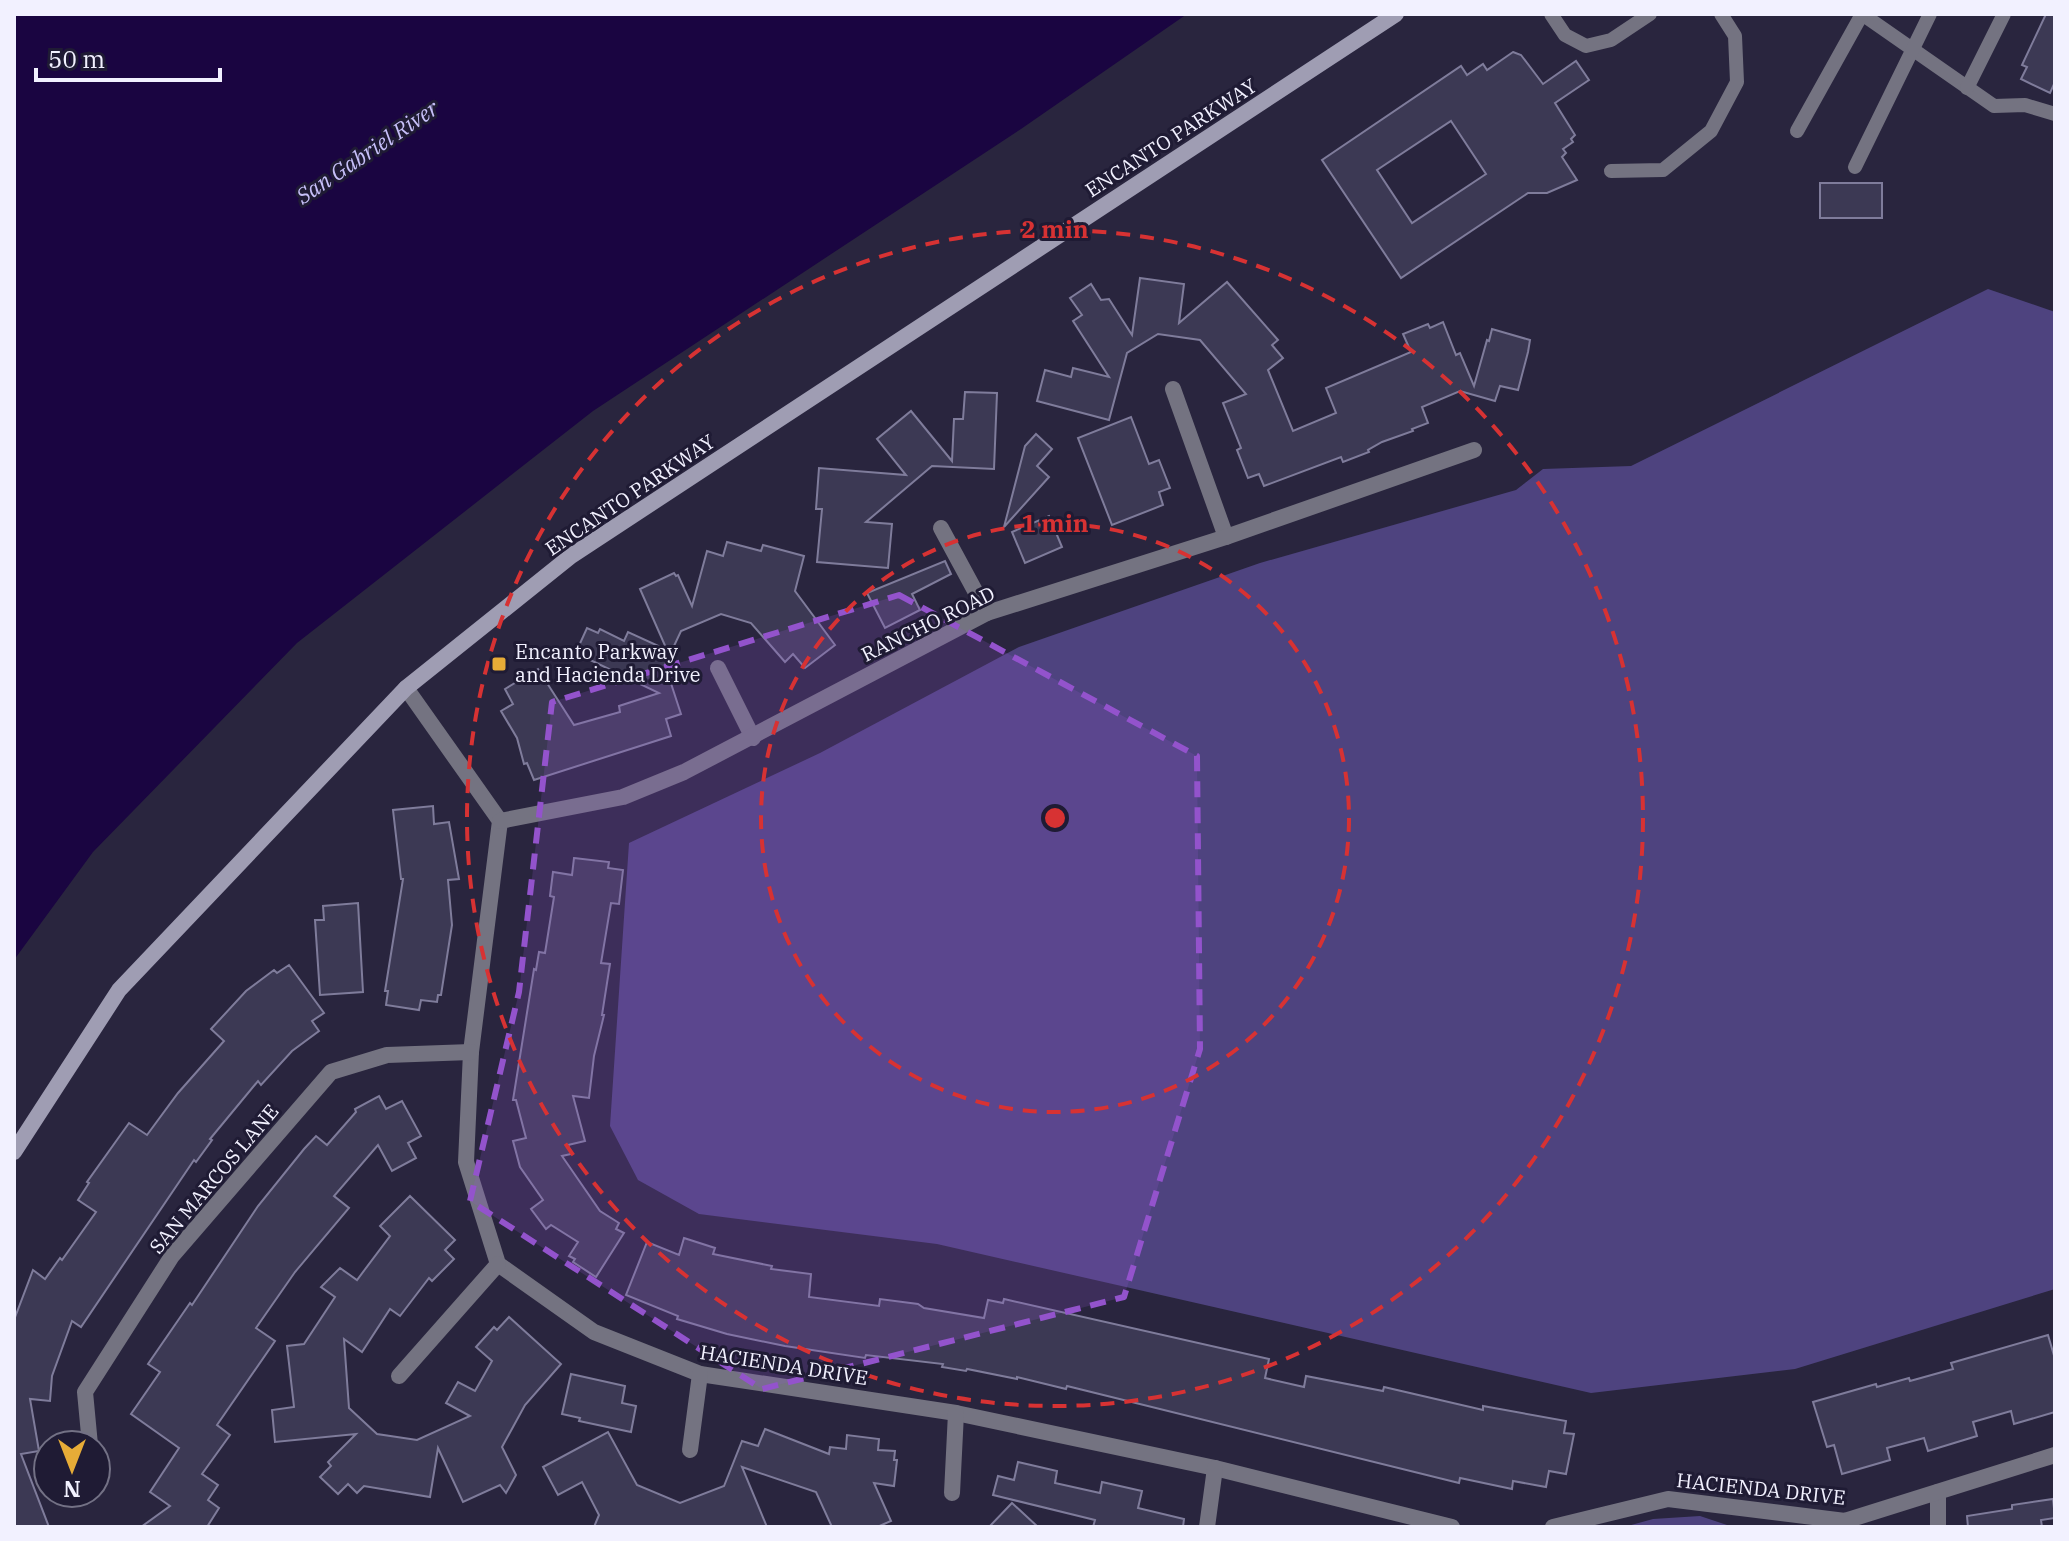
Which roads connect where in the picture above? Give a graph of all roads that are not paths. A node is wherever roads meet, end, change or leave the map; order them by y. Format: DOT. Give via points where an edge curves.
graph roads {
  1 [pos="1396,14"];
  2 [pos="1551,14"];
  3 [pos="1650,14"];
  4 [pos="1721,14"];
  5 [pos="1930,14"];
  6 [pos="2004,14"];
  7 [pos="1862,15"];
  8 [pos="1912,50"];
  9 [pos="1967,88"];
  10 [pos="2055,114"];
  11 [pos="1797,131"];
  12 [pos="1855,167"];
  13 [pos="1611,171"];
  14 [pos="1173,389"];
  15 [pos="1474,450"];
  16 [pos="941,528"];
  17 [pos="1226,537"];
  18 [pos="987,613"];
  19 [pos="718,668"];
  20 [pos="406,688"];
  21 [pos="753,738"];
  22 [pos="500,821"];
  23 [pos="471,1052"];
  24 [pos="14,1152"];
  25 [pos="498,1264"];
  26 [pos="700,1374"];
  27 [pos="399,1376"];
  28 [pos="956,1413"];
  29 [pos="88,1429"];
  30 [pos="690,1450"];
  31 [pos="2055,1455"];
  32 [pos="1215,1468"];
  33 [pos="1938,1492"];
  34 [pos="952,1493"];
  35 [pos="1207,1527"];
  36 [pos="1452,1527"];
  37 [pos="1553,1527"];
  38 [pos="1938,1527"];
  1 -- 20 [label="street, ENCANTO PARKWAY" via="571,556"];
  2 -- 3 [label="lane" via="1565,35 1586,46 1611,40"];
  4 -- 13 [label="lane" via="1735,36 1737,82 1711,131 1663,170"];
  5 -- 8 [label="lane"];
  6 -- 9 [label="lane"];
  7 -- 8 [label="lane"];
  7 -- 11 [label="lane"];
  8 -- 9 [label="lane"];
  8 -- 12 [label="lane"];
  9 -- 10 [label="lane" via="1994,106 2025,105"];
  14 -- 17 [label="street"];
  15 -- 17 [label="street, RANCHO ROAD"];
  16 -- 18 [label="street"];
  17 -- 18 [label="street, RANCHO ROAD"];
  18 -- 21 [label="street, RANCHO ROAD"];
  19 -- 21 [label="street"];
  20 -- 22 [label="street"];
  20 -- 24 [label="street, ENCANTO PARKWAY" via="119,990"];
  21 -- 22 [label="street, RANCHO ROAD" via="623,797"];
  22 -- 23 [label="street"];
  23 -- 25 [label="street" via="466,1162"];
  23 -- 29 [label="street, SAN MARCOS LANE" via="387,1055 331,1072 172,1256 85,1392"];
  25 -- 26 [label="street, HACIENDA DRIVE" via="594,1332"];
  25 -- 27 [label="street"];
  26 -- 28 [label="street, HACIENDA DRIVE"];
  26 -- 30 [label="street"];
  28 -- 32 [label="street, HACIENDA DRIVE"];
  28 -- 34 [label="street"];
  31 -- 33 [label="street, HACIENDA DRIVE"];
  32 -- 35 [label="street"];
  32 -- 36 [label="street, HACIENDA DRIVE"];
  33 -- 37 [label="street, HACIENDA DRIVE" via="1845,1521 1668,1499"];
  33 -- 38 [label="street"];
}
